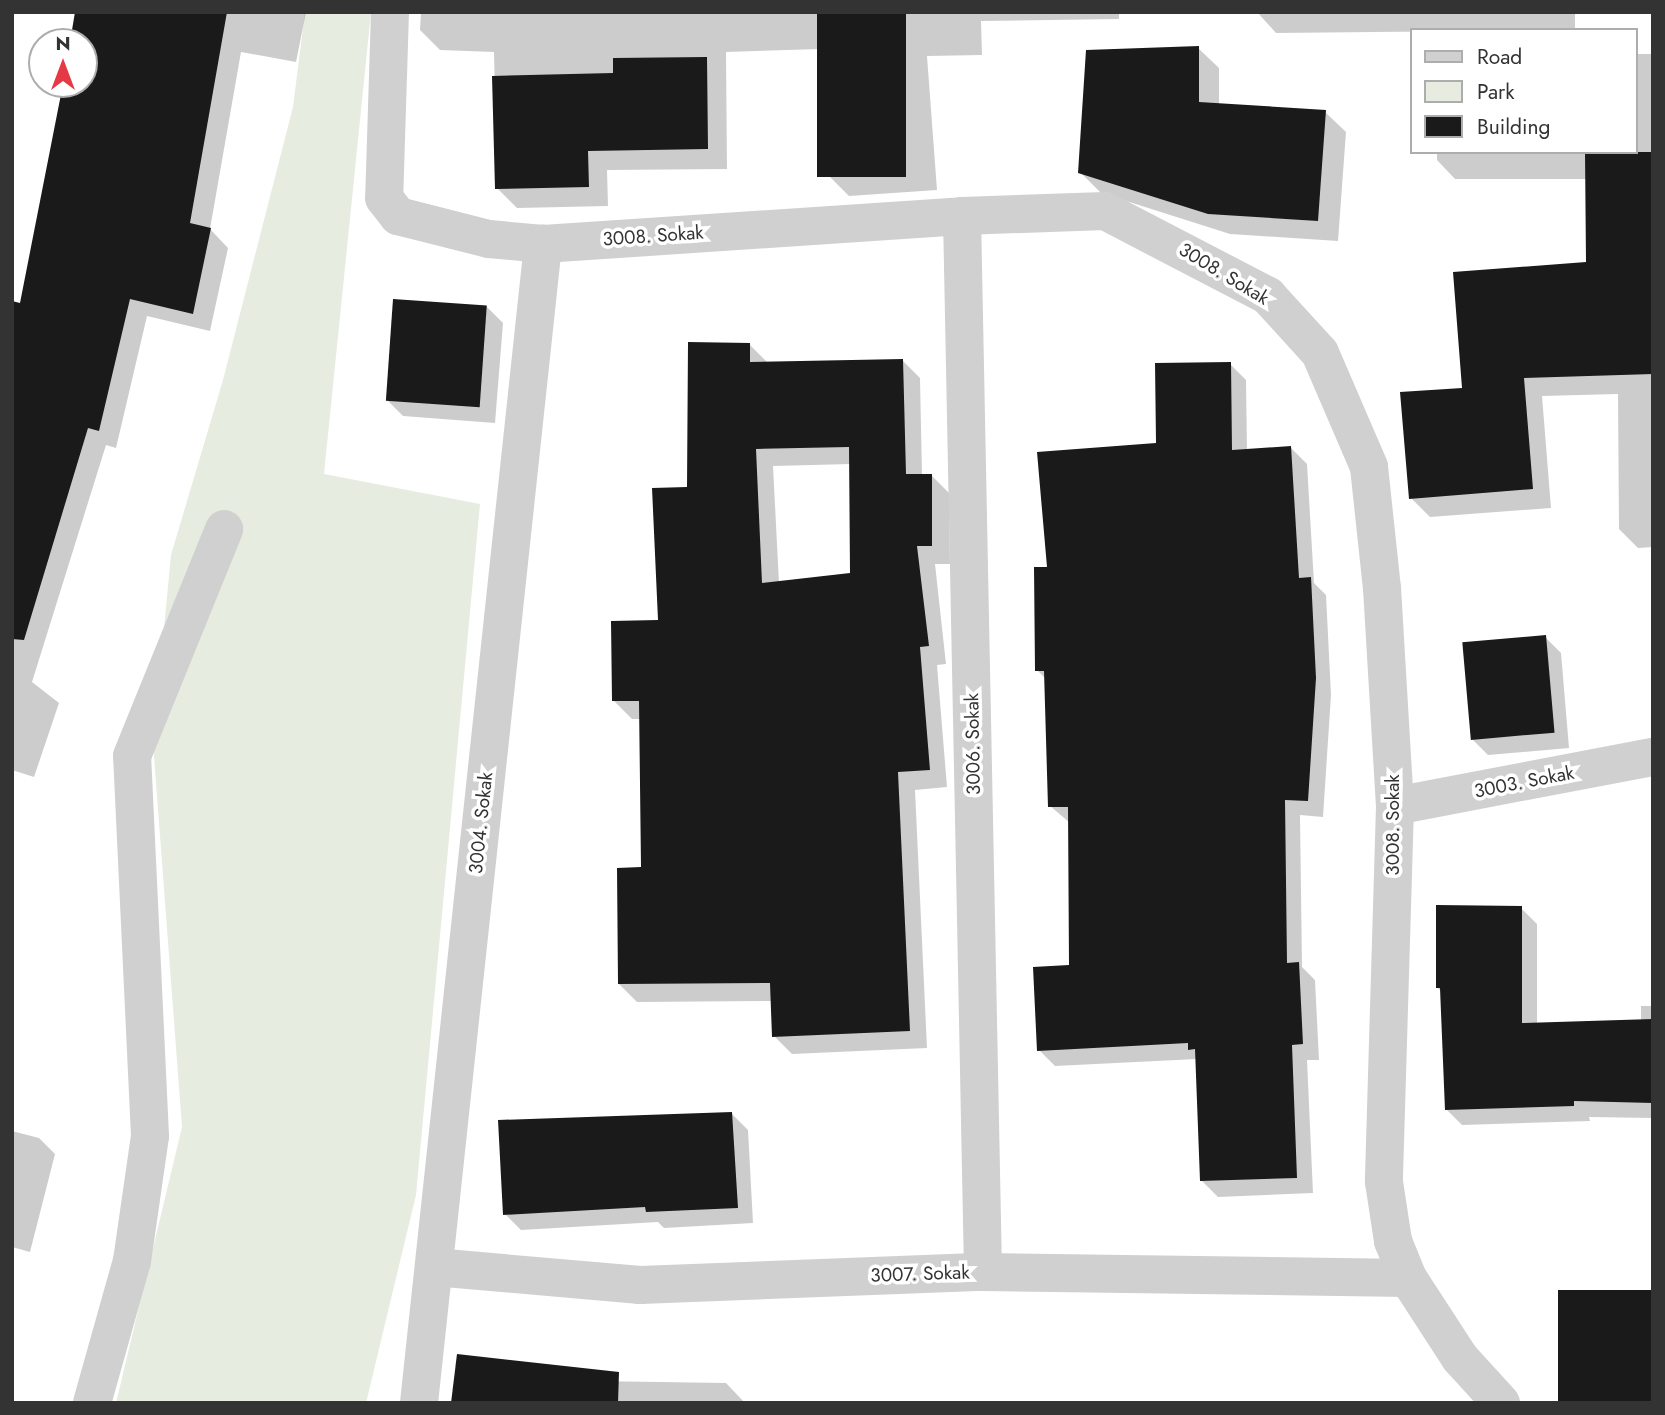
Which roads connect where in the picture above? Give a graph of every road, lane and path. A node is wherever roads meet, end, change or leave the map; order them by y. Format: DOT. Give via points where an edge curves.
graph roads {
  1 [pos="390,12"];
  2 [pos="962,216"];
  3 [pos="543,244"];
  4 [pos="224,529"];
  5 [pos="1653,757"];
  6 [pos="1395,806"];
  7 [pos="434,1267"];
  8 [pos="983,1272"];
  9 [pos="1408,1278"];
  10 [pos="92,1403"];
  11 [pos="419,1403"];
  12 [pos="1501,1403"];
  1 -- 3 [label="street, 3008. Sokak" via="384,198 398,216 434,228"];
  2 -- 3 [label="street, 3008. Sokak"];
  2 -- 6 [label="street, 3008. Sokak" via="1105,211 1268,296 1320,353 1369,467"];
  2 -- 8 [label="street, 3006. Sokak"];
  3 -- 7 [label="street, 3004. Sokak"];
  4 -- 10 [label="street" via="132,757 150,1136 132,1261"];
  5 -- 6 [label="street, 3003. Sokak"];
  6 -- 9 [label="street, 3008. Sokak" via="1384,1182 1394,1241"];
  7 -- 8 [label="street, 3007. Sokak" via="640,1285"];
  7 -- 11 [label="street, 3004. Sokak"];
  8 -- 9 [label="street, 3007. Sokak"];
  9 -- 12 [label="street, 3008. Sokak" via="1460,1358"];
}
